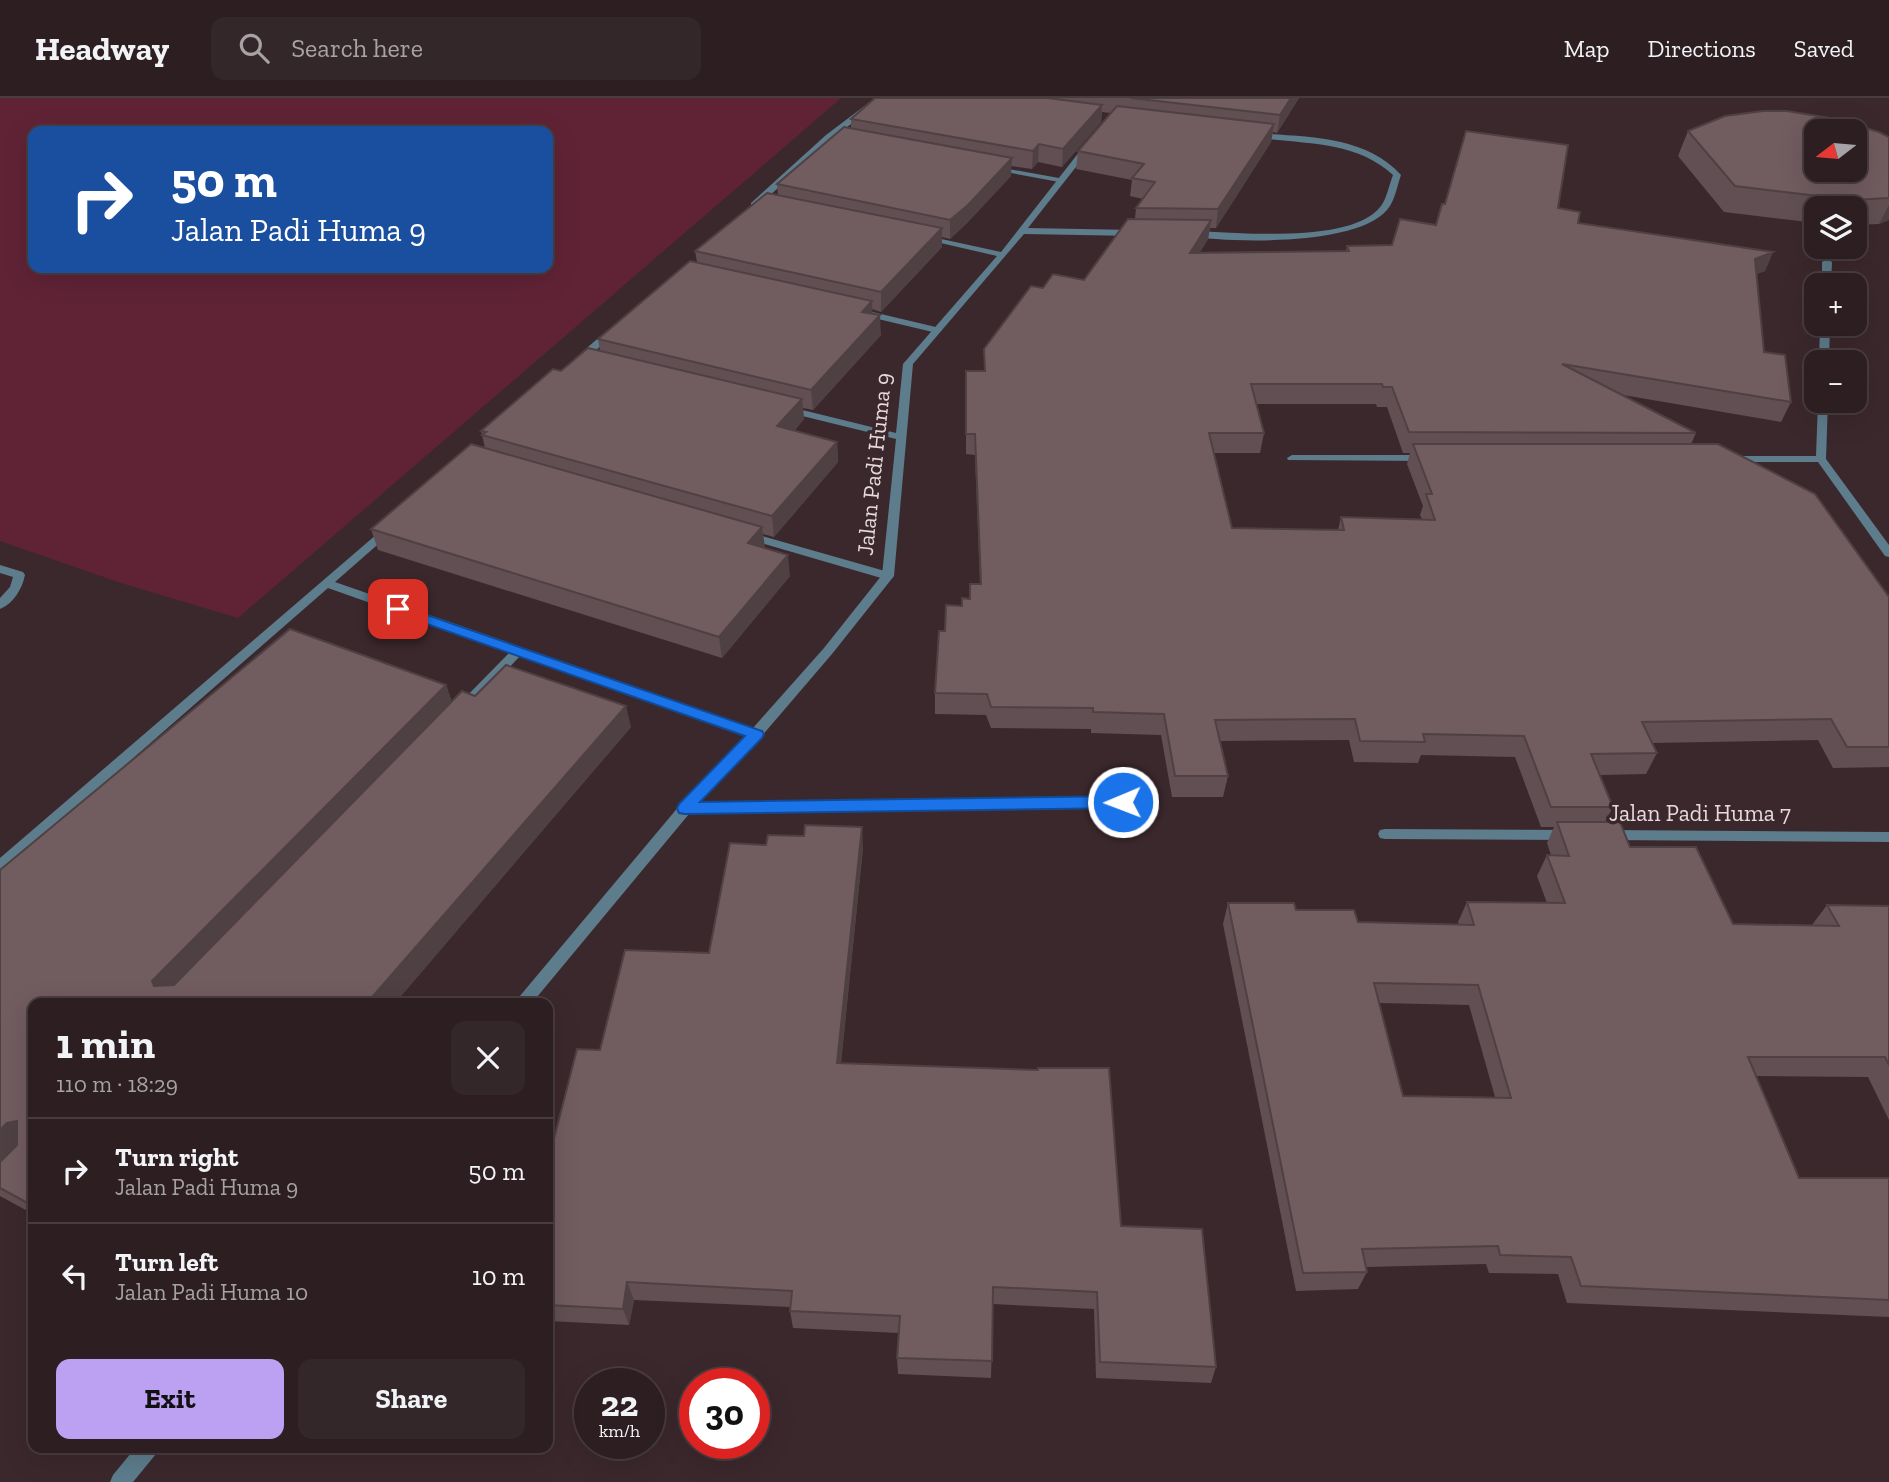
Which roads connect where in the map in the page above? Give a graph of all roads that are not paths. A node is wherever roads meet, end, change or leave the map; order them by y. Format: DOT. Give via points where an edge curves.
graph roads {
  1 [pos="880,98"];
  2 [pos="1102,129"];
  3 [pos="1244,134"];
  4 [pos="829,137"];
  5 [pos="843,140"];
  6 [pos="991,167"];
  7 [pos="1059,180"];
  8 [pos="757,202"];
  9 [pos="771,205"];
  10 [pos="747,211"];
  11 [pos="1021,231"];
  12 [pos="1141,233"];
  13 [pos="1181,233"];
  14 [pos="907,234"];
  15 [pos="1003,254"];
  16 [pos="1827,262"];
  17 [pos="1827,273"];
  18 [pos="856,312"];
  19 [pos="620,324"];
  20 [pos="937,330"];
  21 [pos="580,359"];
  22 [pos="594,362"];
  23 [pos="570,368"];
  24 [pos="780,408"];
  25 [pos="1823,413"];
  26 [pos="900,437"];
  27 [pos="1293,458"];
  28 [pos="1446,458"];
  29 [pos="1710,459"];
  30 [pos="1821,459"];
  31 [pos="399,520"];
  32 [pos="740,534"];
  33 [pos="1889,553"];
  34 [pos="0,569"];
  35 [pos="887,576"];
  36 [pos="326,583"];
  37 [pos="0,605"];
  38 [pos="517,652"];
  39 [pos="449,722"];
  40 [pos="756,734"];
  41 [pos="1123,802"];
  42 [pos="685,808"];
  43 [pos="1385,834"];
  44 [pos="1889,837"];
  45 [pos="0,866"];
  46 [pos="526,998"];
  47 [pos="144,1453"];
  48 [pos="120,1482"];
  1 -- 4 [label="street"];
  2 -- 7 [label="street, Jalan Padi Huma 9"];
  3 -- 13 [label="street" via="1338,145 1385,160 1397,175 1384,209 1356,228 1315,236"];
  4 -- 5 [label="street"];
  4 -- 8 [label="street"];
  6 -- 7 [label="street"];
  7 -- 11 [label="street, Jalan Padi Huma 9"];
  8 -- 9 [label="street"];
  8 -- 10 [label="street"];
  11 -- 12 [label="street"];
  11 -- 15 [label="street, Jalan Padi Huma 9"];
  14 -- 15 [label="street"];
  15 -- 20 [label="street, Jalan Padi Huma 9"];
  16 -- 17 [label="street"];
  18 -- 20 [label="street"];
  19 -- 21 [label="street"];
  20 -- 26 [label="street, Jalan Padi Huma 9" via="908,364"];
  21 -- 22 [label="street"];
  21 -- 23 [label="street"];
  24 -- 26 [label="street"];
  25 -- 30 [label="street"];
  26 -- 35 [label="street, Jalan Padi Huma 9"];
  27 -- 28 [label="street"];
  29 -- 30 [label="street"];
  30 -- 33 [label="street"];
  31 -- 36 [label="street"];
  32 -- 35 [label="street"];
  34 -- 37 [label="street" via="19,575 16,588"];
  35 -- 40 [label="street, Jalan Padi Huma 9"];
  36 -- 38 [label="street"];
  36 -- 45 [label="street"];
  38 -- 39 [label="street"];
  38 -- 40 [label="street"];
  40 -- 42 [label="street, Jalan Padi Huma 9"];
  41 -- 42 [label="street"];
  42 -- 46 [label="street, Jalan Padi Huma 9"];
  43 -- 44 [label="street, Jalan Padi Huma 7"];
  47 -- 48 [label="street"];
}
